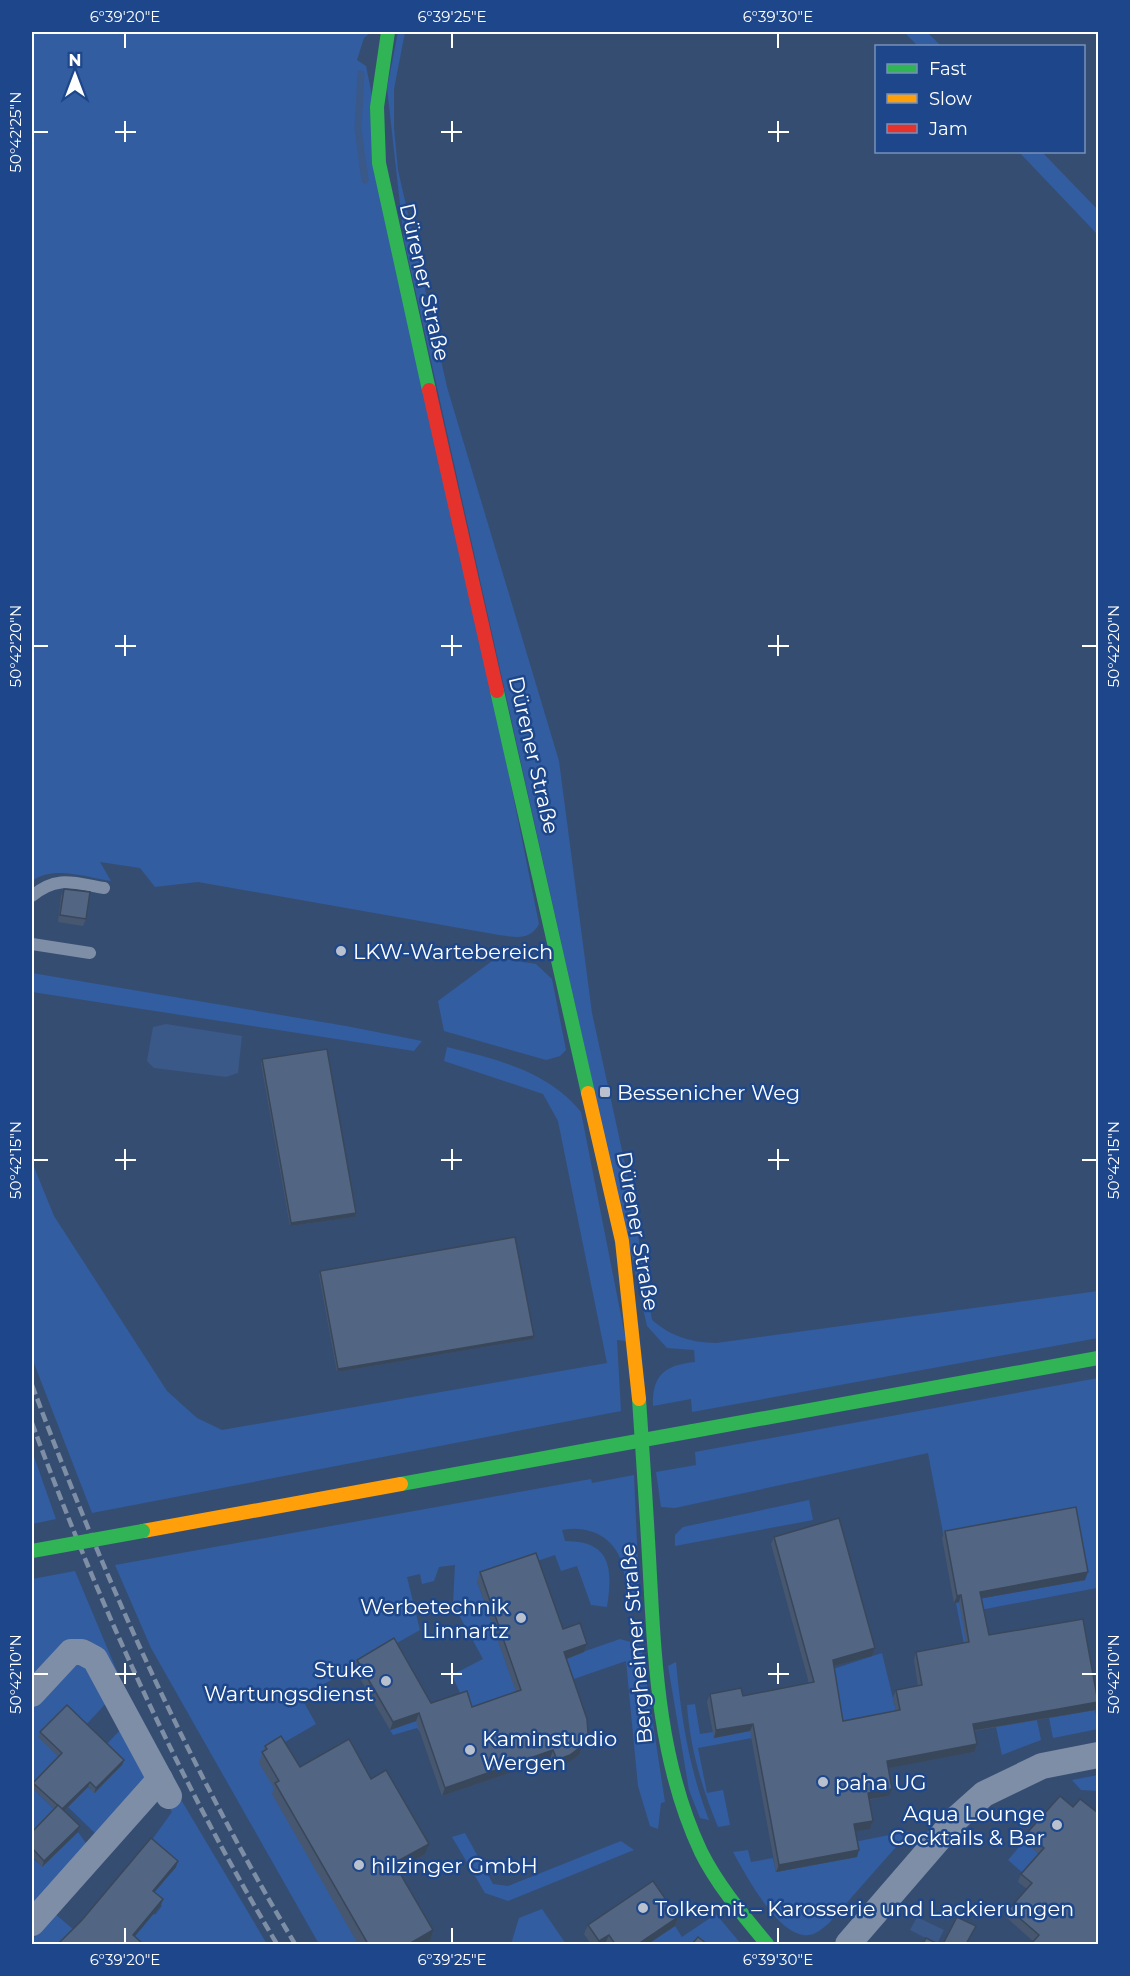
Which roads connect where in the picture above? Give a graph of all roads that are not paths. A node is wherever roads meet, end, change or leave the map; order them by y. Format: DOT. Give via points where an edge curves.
graph roads {
  1 [pos="388,32"];
  2 [pos="104,888"];
  3 [pos="32,896"];
  4 [pos="32,944"];
  5 [pos="90,953"];
  6 [pos="1098,1358"];
  7 [pos="645,1491"];
  8 [pos="32,1551"];
  9 [pos="32,1694"];
  10 [pos="1098,1755"];
  11 [pos="32,1923"];
  12 [pos="767,1944"];
  13 [pos="848,1944"];
  1 -- 7 [label="street, Dürener Straße" via="375,111 382,182 614,1200 633,1317"];
  2 -- 3 [label="lane" via="58,881"];
  4 -- 5 [label="lane"];
  6 -- 8 [label="street, bridge"];
  7 -- 12 [label="street, Bergheimer Straße" via="658,1698 670,1769 682,1810 707,1864 727,1896"];
  9 -- 11 [label="street" via="71,1652 95,1659 164,1788"];
  10 -- 13 [label="street" via="1042,1766 984,1794 956,1819"];
}
